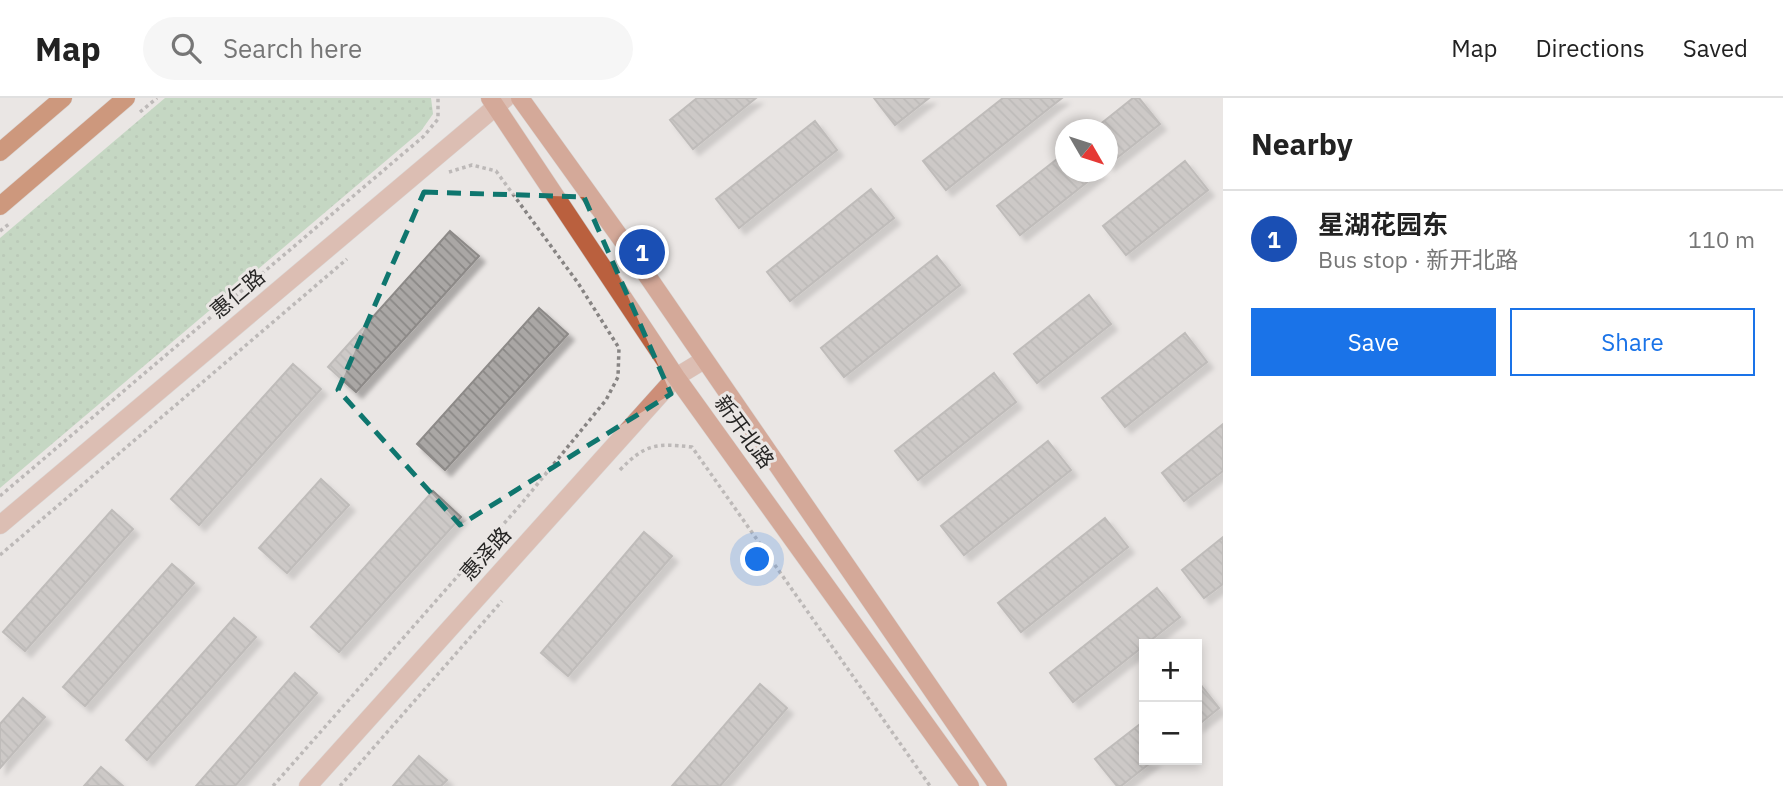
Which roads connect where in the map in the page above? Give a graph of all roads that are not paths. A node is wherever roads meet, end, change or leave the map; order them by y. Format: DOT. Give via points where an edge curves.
graph roads {
  1 [pos="63,98"];
  2 [pos="126,98"];
  3 [pos="520,98"];
  4 [pos="497,101"];
  5 [pos="0,152"];
  6 [pos="0,206"];
  7 [pos="704,360"];
  8 [pos="677,377"];
  9 [pos="0,525"];
  10 [pos="308,786"];
  11 [pos="970,786"];
  12 [pos="998,786"];
  1 -- 5 [label="main road"];
  2 -- 6 [label="main road"];
  3 -- 7 [label="main road, 新开北路"];
  4 -- 8 [label="main road, 新开北路"];
  4 -- 9 [label="street, 惠仁路"];
  7 -- 8 [label="street, 惠泽路"];
  7 -- 12 [label="main road, 新开北路"];
  8 -- 10 [label="street, 惠泽路"];
  8 -- 11 [label="main road, 新开北路"];
}
